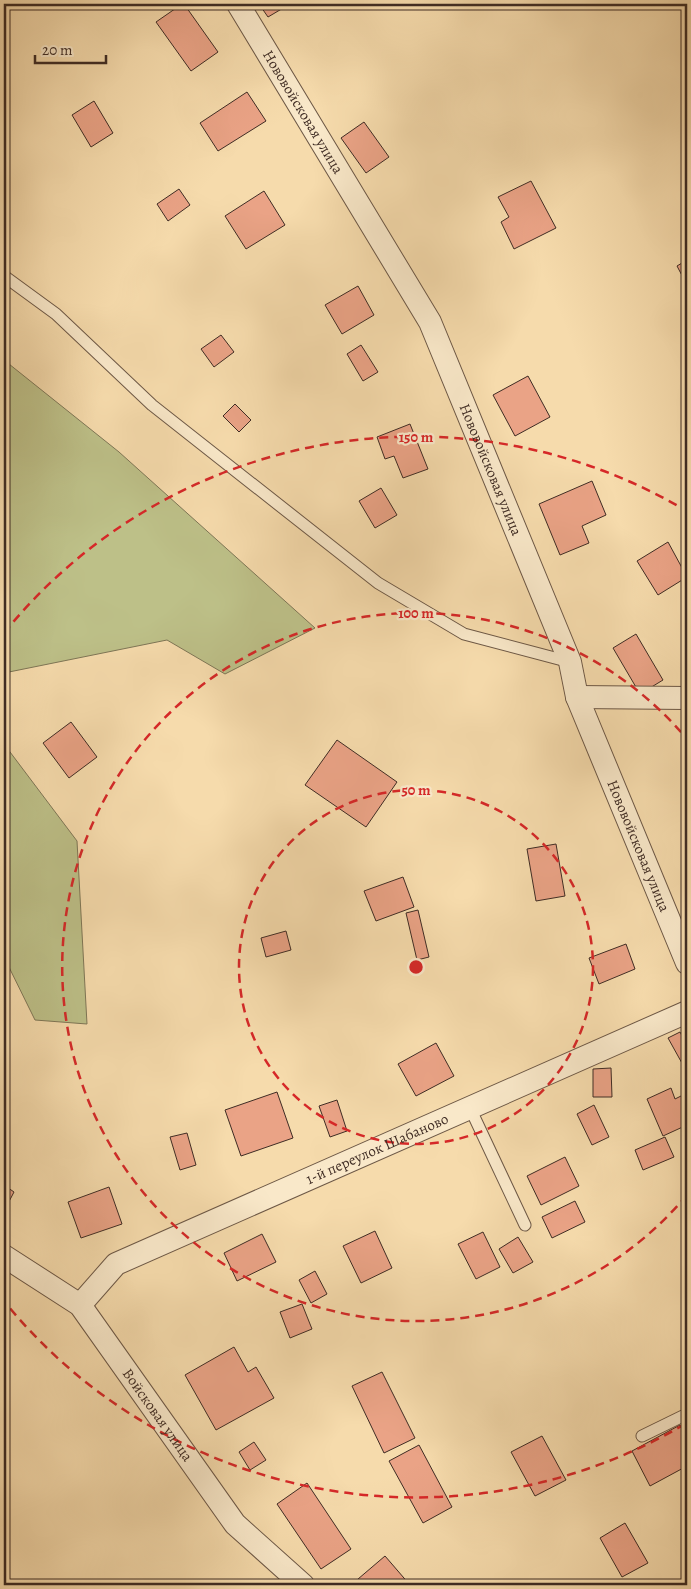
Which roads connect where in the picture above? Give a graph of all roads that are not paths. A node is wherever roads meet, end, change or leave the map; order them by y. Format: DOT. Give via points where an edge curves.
graph roads {
  1 [pos="238,4"];
  2 [pos="4,276"];
  3 [pos="570,662"];
  4 [pos="577,697"];
  5 [pos="687,698"];
  6 [pos="687,964"];
  7 [pos="687,1012"];
  8 [pos="470,1108"];
  9 [pos="525,1225"];
  10 [pos="4,1256"];
  11 [pos="80,1305"];
  12 [pos="687,1414"];
  13 [pos="642,1436"];
  14 [pos="303,1585"];
  1 -- 3 [label="street, Нововойсковая улица" via="430,322"];
  2 -- 3 [label="lane" via="56,314 152,406 378,583 464,634"];
  3 -- 4 [label="street, Нововойсковая улица"];
  4 -- 5 [label="street"];
  4 -- 6 [label="street, Нововойсковая улица"];
  7 -- 8 [label="street, 1-й переулок Шабаново"];
  8 -- 9 [label="lane"];
  8 -- 11 [label="street, 1-й переулок Шабаново" via="116,1264"];
  10 -- 11 [label="street, Войсковая улица"];
  11 -- 14 [label="street, Войсковая улица" via="235,1524"];
  12 -- 13 [label="lane"];
}
